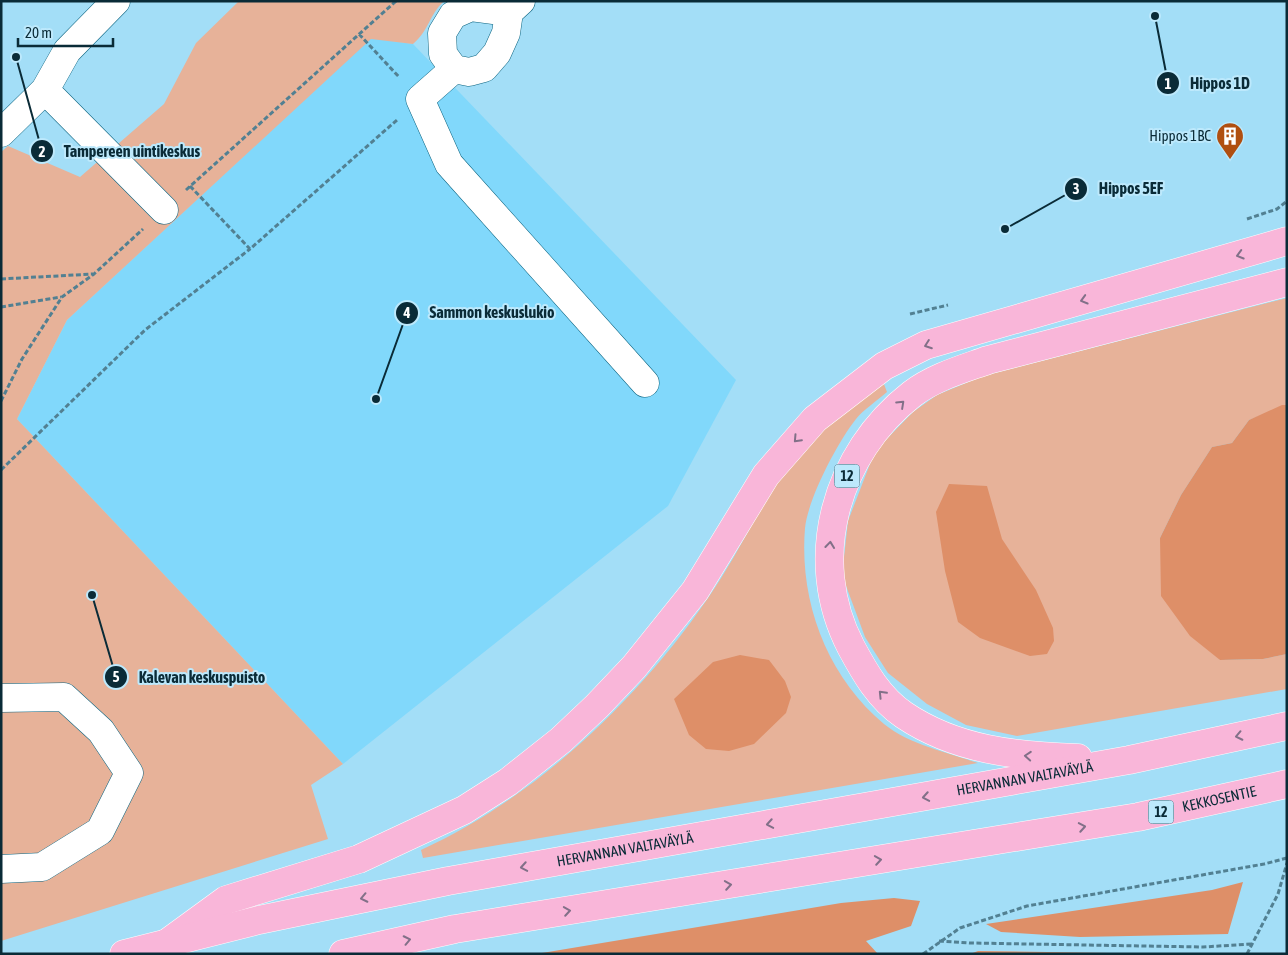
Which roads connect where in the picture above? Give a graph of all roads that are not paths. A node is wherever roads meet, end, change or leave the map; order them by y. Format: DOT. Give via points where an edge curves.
graph roads {
  1 [pos="116,1"];
  2 [pos="515,6"];
  3 [pos="454,69"];
  4 [pos="45,90"];
  5 [pos="1,133"];
  6 [pos="164,210"];
  7 [pos="1287,241"];
  8 [pos="1287,282"];
  9 [pos="645,383"];
  10 [pos="1,698"];
  11 [pos="1287,726"];
  12 [pos="1129,760"];
  13 [pos="1287,784"];
  14 [pos="1,869"];
  15 [pos="167,943"];
  16 [pos="124,954"];
  17 [pos="343,954"];
  1 -- 4 [label="street" via="67,51"];
  2 -- 3 [label="street" via="497,53 484,68 469,72"];
  2 -- 3 [label="street" via="471,7 453,15 442,33 443,54"];
  3 -- 9 [label="street" via="420,99 449,164"];
  4 -- 5 [label="street"];
  4 -- 6 [label="street"];
  7 -- 15 [label="highway, one-way" via="926,345 884,366 815,419 788,448 766,475 690,598 634,667 561,740 508,782 464,810 359,859 226,900"];
  12 -- 8 [label="highway, 12, one-way" via="1022,756 970,746 924,727 902,714 878,692 845,634 834,600 828,550 841,490 852,464 887,418 913,393 945,376 988,360"];
  10 -- 14 [label="street" via="64,697 101,731 129,773 100,831 42,867"];
  11 -- 12 [label="highway, 12, one-way"];
  12 -- 15 [label="highway, HERVANNAN VALTAVÄYLÄ, one-way" via="448,881 259,920"];
  17 -- 13 [label="highway, KEKKOSENTIE / 12, one-way" via="455,930 1138,817"];
  15 -- 16 [label="highway, HERVANNAN VALTAVÄYLÄ"];
}
